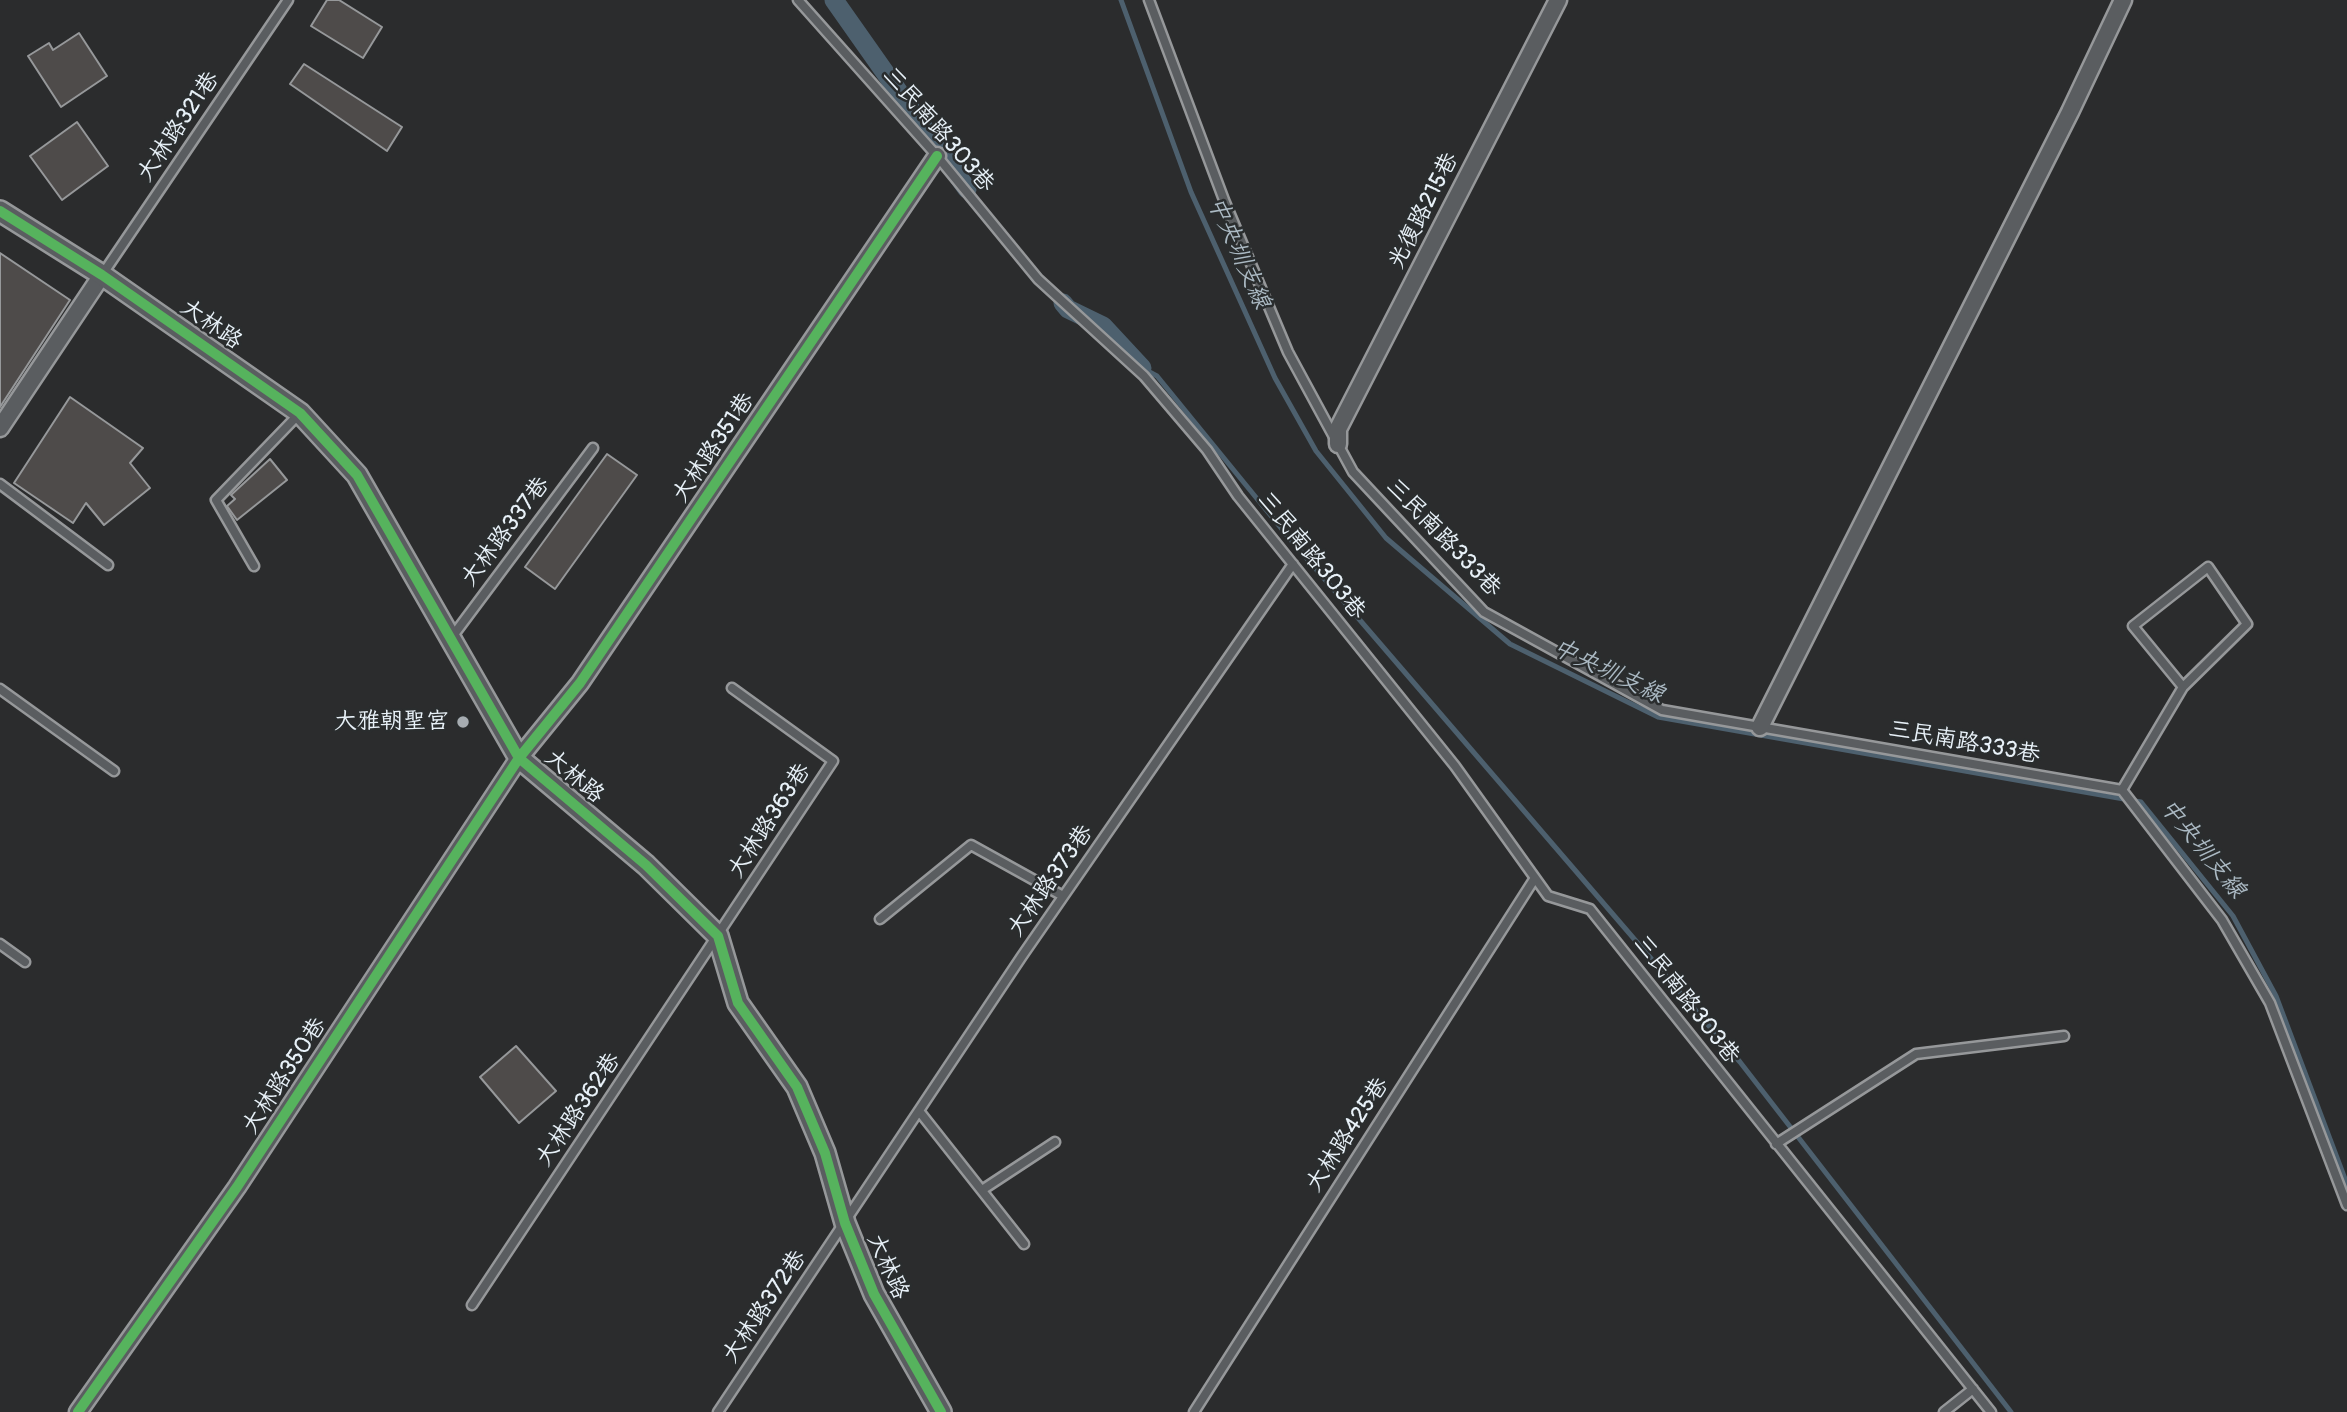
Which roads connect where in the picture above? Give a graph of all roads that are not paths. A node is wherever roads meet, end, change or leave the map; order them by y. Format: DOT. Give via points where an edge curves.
graph roads {
  1 [pos="288,0"];
  2 [pos="798,0"];
  3 [pos="1149,0"];
  4 [pos="1558,0"];
  5 [pos="2123,0"];
  6 [pos="937,156"];
  7 [pos="0,211"];
  8 [pos="102,275"];
  9 [pos="300,413"];
  10 [pos="0,428"];
  11 [pos="1338,444"];
  12 [pos="593,449"];
  13 [pos="0,484"];
  14 [pos="1293,564"];
  15 [pos="108,565"];
  16 [pos="254,566"];
  17 [pos="450,639"];
  18 [pos="2183,687"];
  19 [pos="732,688"];
  20 [pos="0,689"];
  21 [pos="1760,727"];
  22 [pos="519,758"];
  23 [pos="114,771"];
  24 [pos="2122,790"];
  25 [pos="1535,878"];
  26 [pos="1063,896"];
  27 [pos="880,919"];
  28 [pos="718,936"];
  29 [pos="0,944"];
  30 [pos="25,962"];
  31 [pos="2064,1036"];
  32 [pos="919,1111"];
  33 [pos="1055,1142"];
  34 [pos="1776,1144"];
  35 [pos="982,1190"];
  36 [pos="2347,1205"];
  37 [pos="845,1223"];
  38 [pos="1024,1244"];
  39 [pos="472,1305"];
  40 [pos="1973,1389"];
  41 [pos="78,1412"];
  42 [pos="718,1412"];
  43 [pos="941,1412"];
  44 [pos="1194,1412"];
  45 [pos="1944,1412"];
  46 [pos="1992,1412"];
  1 -- 8 [label="lane, 大林路321巷"];
  2 -- 6 [label="lane, 三民南路303巷"];
  3 -- 11 [label="lane, 三民南路333巷" via="1224,200 1288,352"];
  4 -- 11 [label="street, 光復路215巷" via="1338,429"];
  5 -- 21 [label="street"];
  6 -- 14 [label="lane, 三民南路303巷" via="1038,279 1144,376"];
  6 -- 22 [label="street, 大林路351巷" via="580,683"];
  7 -- 8 [label="street, 大林路"];
  8 -- 9 [label="street, 大林路"];
  8 -- 10 [label="street"];
  9 -- 16 [label="lane" via="216,500"];
  9 -- 17 [label="street, 大林路" via="357,475"];
  11 -- 21 [label="lane, 三民南路333巷" via="1353,472 1484,612 1662,710"];
  12 -- 17 [label="lane, 大林路337巷"];
  13 -- 15 [label="lane"];
  14 -- 25 [label="lane, 三民南路303巷" via="1455,766"];
  14 -- 26 [label="lane, 大林路373巷"];
  17 -- 22 [label="street, 大林路"];
  18 -- 18 [label="lane" via="2133,626 2208,567 2247,624"];
  18 -- 24 [label="lane"];
  19 -- 28 [label="lane, 大林路363巷" via="832,761"];
  20 -- 23 [label="lane"];
  21 -- 24 [label="lane, 三民南路333巷"];
  22 -- 28 [label="street, 大林路" via="646,865"];
  22 -- 41 [label="street, 大林路350巷" via="237,1187"];
  24 -- 36 [label="lane" via="2222,920 2270,1003"];
  25 -- 34 [label="lane, 三民南路303巷" via="1548,896 1590,909"];
  25 -- 44 [label="lane, 大林路425巷"];
  26 -- 27 [label="lane" via="971,845"];
  26 -- 32 [label="lane, 大林路373巷"];
  28 -- 37 [label="street, 大林路" via="738,1003 797,1087 825,1153"];
  28 -- 39 [label="lane, 大林路362巷"];
  29 -- 30 [label="lane"];
  31 -- 34 [label="lane" via="1916,1054"];
  32 -- 35 [label="lane"];
  32 -- 37 [label="lane, 大林路373巷"];
  33 -- 35 [label="lane"];
  34 -- 40 [label="lane, 三民南路303巷"];
  35 -- 38 [label="lane"];
  37 -- 42 [label="lane, 大林路372巷"];
  37 -- 43 [label="street, 大林路" via="874,1294"];
  40 -- 45 [label="lane"];
  40 -- 46 [label="lane, 三民南路303巷"];
}
